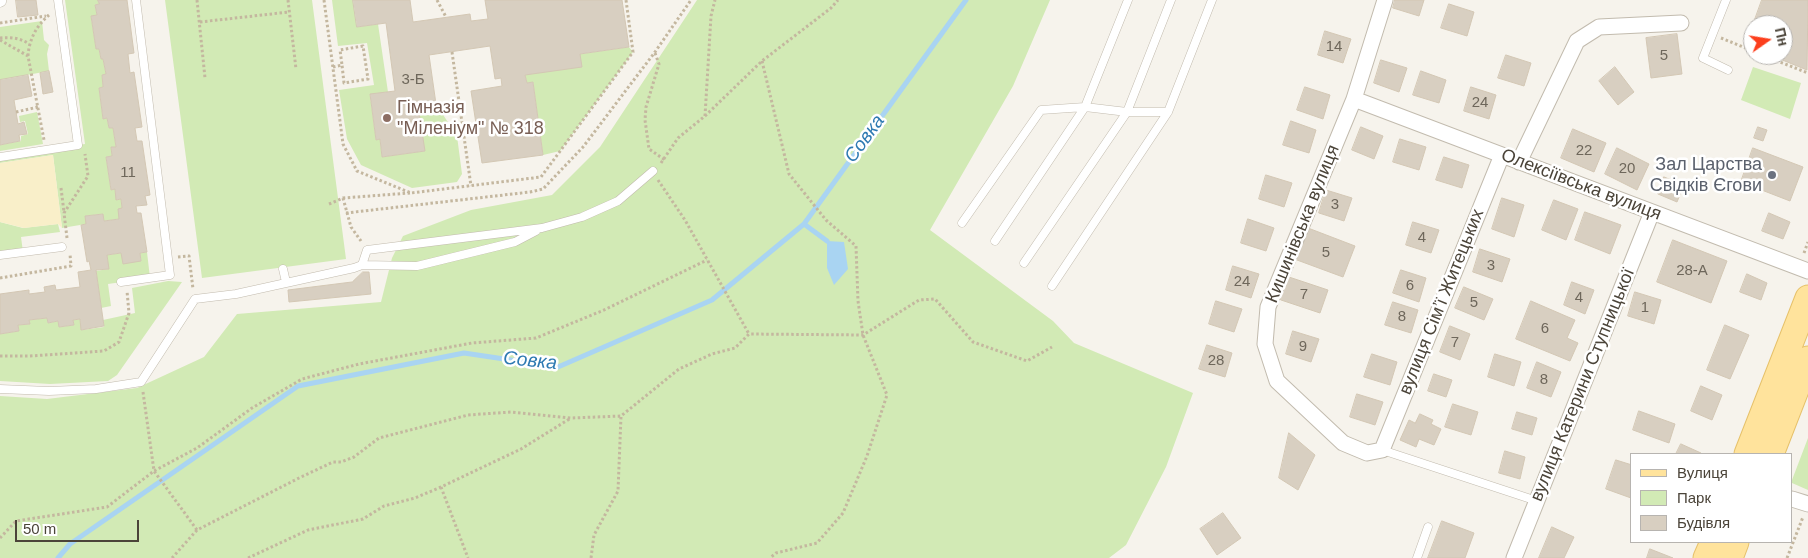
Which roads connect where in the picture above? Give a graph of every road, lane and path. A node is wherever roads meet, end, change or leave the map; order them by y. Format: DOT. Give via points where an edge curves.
graph roads {
  1 [pos="136,0"];
  2 [pos="197,0"];
  3 [pos="288,0"];
  4 [pos="324,0"];
  5 [pos="437,0"];
  6 [pos="626,0"];
  7 [pos="691,0"];
  8 [pos="715,0"];
  9 [pos="838,0"];
  10 [pos="1128,0"];
  11 [pos="1171,0"];
  12 [pos="1212,0"];
  13 [pos="1385,0"];
  14 [pos="1726,0"];
  15 [pos="58,3"];
  16 [pos="289,12"];
  17 [pos="48,16"];
  18 [pos="446,17"];
  19 [pos="200,22"];
  20 [pos="0,23"];
  21 [pos="1681,23"];
  22 [pos="1714,35"];
  23 [pos="0,39"];
  24 [pos="29,44"];
  25 [pos="1743,47"];
  26 [pos="452,52"];
  27 [pos="655,52"];
  28 [pos="28,56"];
  29 [pos="762,62"];
  30 [pos="1788,65"];
  31 [pos="342,66"];
  32 [pos="333,67"];
  33 [pos="296,69"];
  34 [pos="1728,70"];
  35 [pos="1808,73"];
  36 [pos="205,78"];
  37 [pos="1354,99"];
  38 [pos="38,107"];
  39 [pos="1085,107"];
  40 [pos="16,112"];
  41 [pos="1127,112"];
  42 [pos="1168,112"];
  43 [pos="705,116"];
  44 [pos="45,145"];
  45 [pos="83,146"];
  46 [pos="1502,155"];
  47 [pos="0,157"];
  48 [pos="664,160"];
  49 [pos="1519,162"];
  50 [pos="653,171"];
  51 [pos="471,186"];
  52 [pos="61,188"];
  53 [pos="411,193"];
  54 [pos="343,198"];
  55 [pos="329,204"];
  56 [pos="1652,212"];
  57 [pos="64,213"];
  58 [pos="346,213"];
  59 [pos="962,223"];
  60 [pos="542,228"];
  61 [pos="68,240"];
  62 [pos="994,241"];
  63 [pos="1808,242"];
  64 [pos="65,248"];
  65 [pos="367,250"];
  66 [pos="1804,254"];
  67 [pos="0,255"];
  68 [pos="189,256"];
  69 [pos="707,260"];
  70 [pos="1024,263"];
  71 [pos="362,264"];
  72 [pos="283,269"];
  73 [pos="1808,271"];
  74 [pos="0,278"];
  75 [pos="124,282"];
  76 [pos="286,282"];
  77 [pos="1052,286"];
  78 [pos="1808,298"];
  79 [pos="195,300"];
  80 [pos="749,334"];
  81 [pos="863,335"];
  82 [pos="1052,347"];
  83 [pos="0,356"];
  84 [pos="1808,359"];
  85 [pos="141,382"];
  86 [pos="0,389"];
  87 [pos="621,416"];
  88 [pos="571,418"];
  89 [pos="1382,450"];
  90 [pos="1747,453"];
  91 [pos="1771,453"];
  92 [pos="154,471"];
  93 [pos="441,487"];
  94 [pos="1793,499"];
  95 [pos="1537,501"];
  96 [pos="1808,504"];
  97 [pos="1428,527"];
  98 [pos="197,530"];
  99 [pos="0,538"];
  100 [pos="1712,543"];
  101 [pos="1736,543"];
  102 [pos="1793,543"];
  103 [pos="1793,543"];
  104 [pos="172,558"];
  105 [pos="248,558"];
  106 [pos="468,558"];
  107 [pos="592,558"];
  108 [pos="770,558"];
  109 [pos="1417,558"];
  110 [pos="1514,558"];
  111 [pos="1706,558"];
  112 [pos="1730,558"];
  113 [pos="1787,558"];
  1 -- 75 [label="lane" via="170,275"];
  2 -- 19 [label="path"];
  3 -- 16 [label="path"];
  4 -- 32 [label="path"];
  5 -- 18 [label="path"];
  6 -- 51 [label="path" via="633,52 541,178"];
  7 -- 27 [label="path"];
  8 -- 43 [label="path" via="711,16"];
  9 -- 29 [label="path"];
  10 -- 39 [label="lane"];
  11 -- 41 [label="lane"];
  12 -- 42 [label="lane"];
  13 -- 37 [label="street, Кишинівська вулиця"];
  14 -- 22 [label="lane"];
  15 -- 17 [label="path"];
  15 -- 47 [label="lane" via="78,146"];
  16 -- 19 [label="path"];
  16 -- 33 [label="path"];
  17 -- 20 [label="path"];
  17 -- 24 [label="path"];
  19 -- 36 [label="path"];
  21 -- 49 [label="street" via="1599,27 1577,41"];
  22 -- 25 [label="path"];
  22 -- 34 [label="lane" via="1704,58"];
  23 -- 24 [label="path" via="9,37"];
  23 -- 28 [label="path"];
  24 -- 28 [label="path"];
  26 -- 51 [label="path"];
  27 -- 48 [label="path" via="659,64 645,120 649,149"];
  27 -- 58 [label="path" via="583,148 543,189"];
  28 -- 38 [label="path"];
  29 -- 43 [label="path"];
  29 -- 81 [label="path" via="789,174 826,220 856,246"];
  30 -- 35 [label="path"];
  31 -- 31 [label="path" via="340,50 363,46 368,80 344,83"];
  31 -- 32 [label="path"];
  32 -- 53 [label="path" via="343,144 357,171"];
  37 -- 46 [label="street, Олексіївська вулиця"];
  37 -- 89 [label="street, Кишинівська вулиця" via="1268,307 1265,344 1276,381 1344,443 1367,453"];
  38 -- 40 [label="path"];
  38 -- 44 [label="path"];
  39 -- 41 [label="lane"];
  39 -- 59 [label="lane" via="1041,110"];
  39 -- 62 [label="lane"];
  41 -- 42 [label="lane"];
  41 -- 70 [label="lane"];
  42 -- 77 [label="lane"];
  43 -- 48 [label="path" via="678,138"];
  45 -- 57 [label="path" via="88,176"];
  46 -- 49 [label="street, Олексіївська вулиця"];
  46 -- 89 [label="street, вулиця Сімʼї Житецьких"];
  48 -- 50 [label="path"];
  49 -- 56 [label="street, Олексіївська вулиця"];
  50 -- 60 [label="lane" via="618,201 582,217"];
  50 -- 69 [label="path"];
  51 -- 53 [label="path"];
  52 -- 57 [label="path"];
  53 -- 54 [label="path"];
  54 -- 55 [label="path"];
  54 -- 58 [label="path"];
  56 -- 73 [label="street, Олексіївська вулиця"];
  56 -- 95 [label="street, вулиця Катерини Ступницької"];
  57 -- 61 [label="path"];
  58 -- 65 [label="path" via="351,227"];
  60 -- 65 [label="lane"];
  60 -- 71 [label="lane" via="515,242 417,266"];
  63 -- 66 [label="path"];
  64 -- 67 [label="lane"];
  64 -- 74 [label="path" via="71,266"];
  65 -- 71 [label="lane"];
  68 -- 79 [label="path"];
  69 -- 80 [label="path"];
  69 -- 92 [label="path" via="604,310 536,338 472,344 359,364 302,378 252,408 197,448"];
  71 -- 76 [label="lane"];
  72 -- 76 [label="lane"];
  75 -- 83 [label="path" via="129,313 119,342 104,351"];
  76 -- 79 [label="lane"];
  78 -- 90 [label="main road"];
  79 -- 85 [label="lane"];
  80 -- 81 [label="path"];
  80 -- 87 [label="path" via="735,348 679,369"];
  81 -- 82 [label="path" via="919,300 935,299 973,342 1027,361"];
  81 -- 108 [label="path" via="887,395 867,456 843,513 817,543 776,553"];
  84 -- 91 [label="main road"];
  85 -- 86 [label="lane" via="96,389"];
  85 -- 92 [label="path"];
  87 -- 88 [label="path"];
  87 -- 107 [label="path" via="618,491 594,535"];
  88 -- 93 [label="path" via="521,449"];
  88 -- 98 [label="path" via="511,412 468,415 379,438 354,457 333,462"];
  89 -- 95 [label="lane"];
  92 -- 98 [label="path"];
  92 -- 99 [label="path" via="107,507 16,521"];
  93 -- 105 [label="path" via="384,506 363,519 308,530"];
  93 -- 106 [label="path"];
  94 -- 96 [label="street"];
  95 -- 110 [label="street, вулиця Катерини Ступницької"];
  96 -- 103 [label="path"];
  97 -- 109 [label="lane"];
  98 -- 104 [label="path"];
  100 -- 111 [label="main road"];
  101 -- 112 [label="main road"];
  102 -- 113 [label="path"];
}
